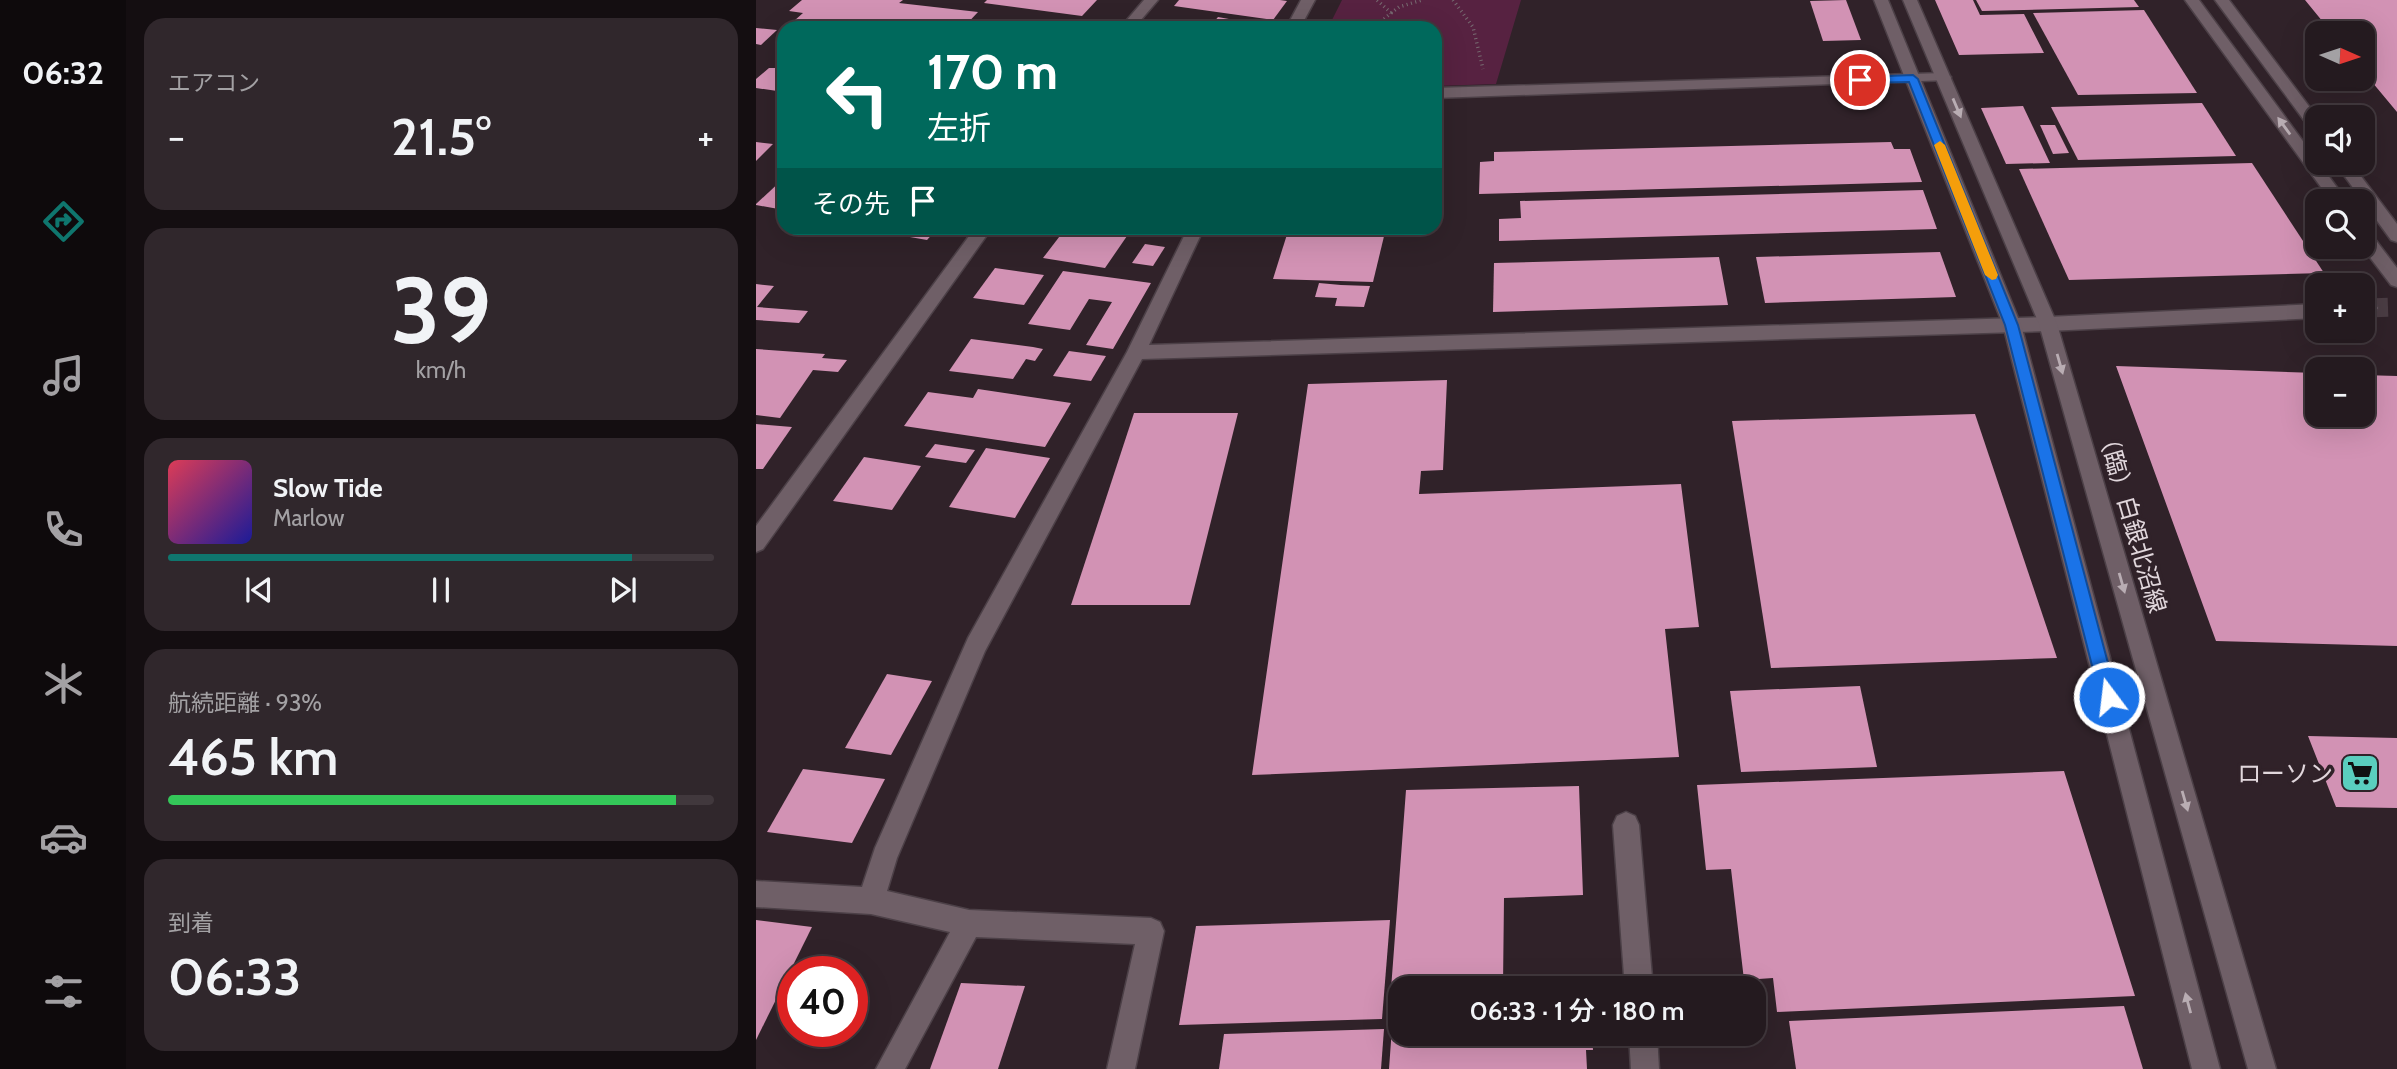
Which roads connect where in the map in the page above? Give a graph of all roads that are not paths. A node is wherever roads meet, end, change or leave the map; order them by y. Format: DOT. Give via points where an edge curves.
graph roads {
  1 [pos="1151,0"];
  2 [pos="1308,0"];
  3 [pos="1881,0"];
  4 [pos="1910,0"];
  5 [pos="2192,0"];
  6 [pos="2222,0"];
  7 [pos="1133,21"];
  8 [pos="1297,21"];
  9 [pos="1944,77"];
  10 [pos="1913,79"];
  11 [pos="1442,93"];
  12 [pos="2305,112"];
  13 [pos="2352,175"];
  14 [pos="2330,189"];
  15 [pos="979,235"];
  16 [pos="1193,235"];
  17 [pos="2397,236"];
  18 [pos="2375,251"];
  19 [pos="2397,281"];
  20 [pos="2305,312"];
  21 [pos="2048,324"];
  22 [pos="2011,325"];
  23 [pos="1136,352"];
  24 [pos="756,543"];
  25 [pos="1626,825"];
  26 [pos="756,894"];
  27 [pos="871,901"];
  28 [pos="970,923"];
  29 [pos="1638,976"];
  30 [pos="1644,1046"];
  31 [pos="890,1069"];
  32 [pos="1121,1069"];
  33 [pos="1645,1069"];
  34 [pos="2206,1069"];
  35 [pos="2262,1069"];
  1 -- 7 [label="street"];
  2 -- 8 [label="street"];
  3 -- 10 [label="street"];
  4 -- 9 [label="street, （臨）白銀北沼線"];
  14 -- 5 [label="street, one-way"];
  6 -- 12 [label="street"];
  9 -- 10 [label="street"];
  9 -- 21 [label="street, （臨）白銀北沼線, one-way"];
  10 -- 11 [label="street"];
  10 -- 22 [label="street"];
  13 -- 17 [label="street"];
  15 -- 24 [label="street"];
  16 -- 23 [label="street"];
  18 -- 19 [label="street"];
  20 -- 21 [label="street"];
  21 -- 22 [label="street"];
  21 -- 35 [label="street, （臨）白銀北沼線, one-way"];
  22 -- 23 [label="street"];
  34 -- 22 [label="street, one-way"];
  23 -- 27 [label="street" via="976,645 884,857"];
  25 -- 29 [label="street"];
  26 -- 27 [label="street"];
  27 -- 28 [label="street"];
  28 -- 31 [label="street"];
  28 -- 32 [label="street" via="1151,931"];
  30 -- 33 [label="street"];
}
